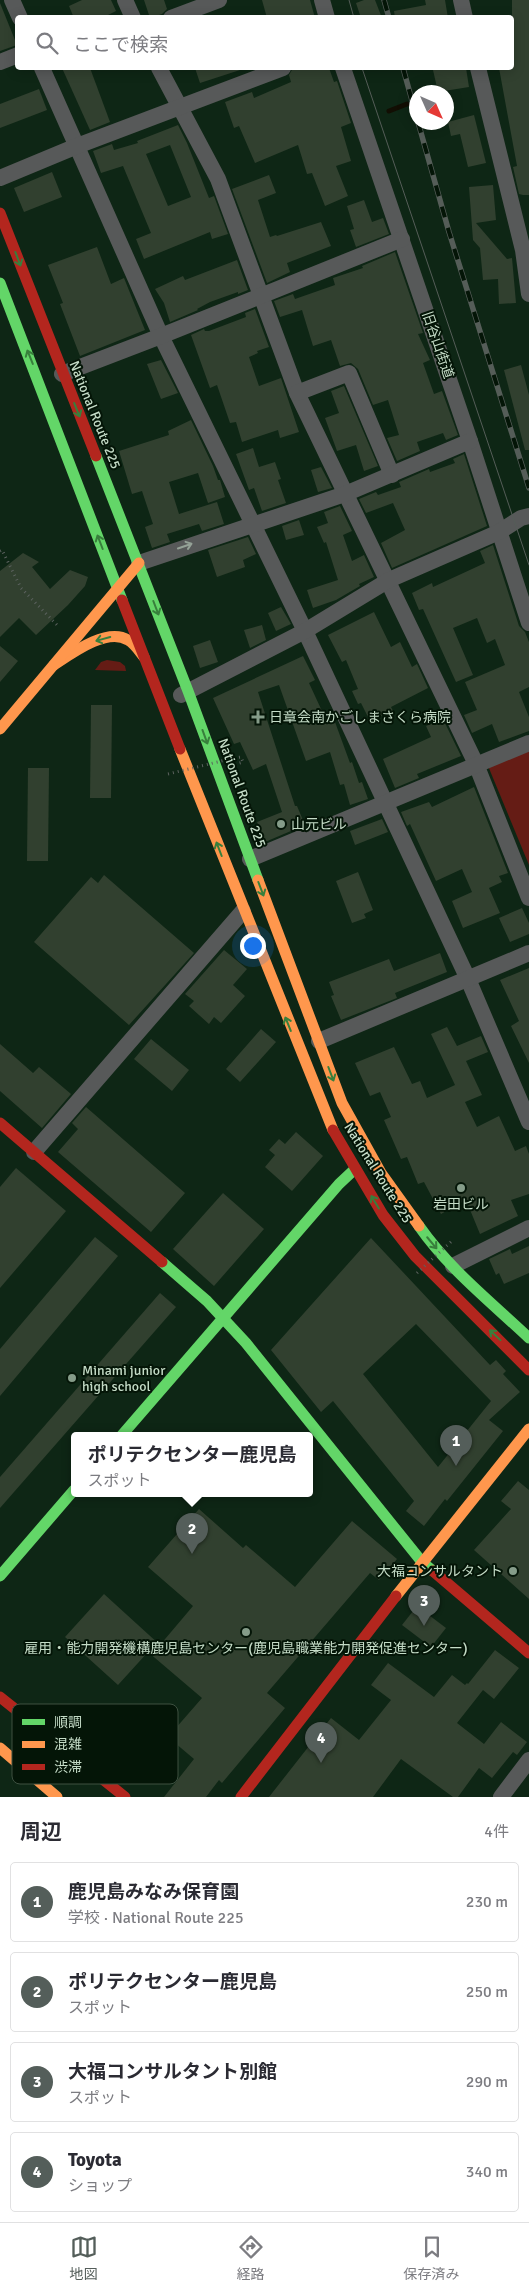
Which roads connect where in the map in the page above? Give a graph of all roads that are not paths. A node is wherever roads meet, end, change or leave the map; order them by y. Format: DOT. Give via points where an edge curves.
graph roads {
  1 [pos="12,0"];
  2 [pos="125,0"];
  3 [pos="218,0"];
  4 [pos="322,0"];
  5 [pos="461,0"];
  6 [pos="19,15"];
  7 [pos="132,15"];
  8 [pos="179,15"];
  9 [pos="327,15"];
  10 [pos="464,15"];
  11 [pos="15,56"];
  12 [pos="0,62"];
  13 [pos="43,70"];
  14 [pos="160,70"];
  15 [pos="278,70"];
  16 [pos="345,70"];
  17 [pos="479,70"];
  18 [pos="181,108"];
  19 [pos="77,146"];
  20 [pos="0,178"];
  21 [pos="0,213"];
  22 [pos="402,239"];
  23 [pos="526,249"];
  24 [pos="0,283"];
  25 [pos="529,294"];
  26 [pos="260,296"];
  27 [pos="161,336"];
  28 [pos="62,374"];
  29 [pos="297,393"];
  30 [pos="470,442"];
  31 [pos="392,475"];
  32 [pos="344,494"];
  33 [pos="529,516"];
  34 [pos="252,523"];
  35 [pos="499,532"];
  36 [pos="139,563"];
  37 [pos="389,580"];
  38 [pos="118,587"];
  39 [pos="529,623"];
  40 [pos="305,631"];
  41 [pos="144,657"];
  42 [pos="54,664"];
  43 [pos="188,691"];
  44 [pos="163,704"];
  45 [pos="0,729"];
  46 [pos="529,744"];
  47 [pos="476,764"];
  48 [pos="385,803"];
  49 [pos="250,859"];
  50 [pos="529,898"];
  51 [pos="243,911"];
  52 [pos="529,953"];
  53 [pos="468,979"];
  54 [pos="319,1041"];
  55 [pos="522,1087"];
  56 [pos="529,1122"];
  57 [pos="0,1123"];
  58 [pos="34,1152"];
  59 [pos="355,1169"];
  60 [pos="529,1228"];
  61 [pos="452,1266"];
  62 [pos="223,1318"];
  63 [pos="529,1338"];
  64 [pos="529,1370"];
  65 [pos="529,1429"];
  66 [pos="125,1432"];
  67 [pos="71,1493"];
  68 [pos="422,1562"];
  69 [pos="0,1576"];
  70 [pos="529,1653"];
  71 [pos="0,1697"];
  72 [pos="12,1707"];
  73 [pos="0,1748"];
  74 [pos="12,1758"];
  75 [pos="529,1760"];
  76 [pos="42,1784"];
  77 [pos="109,1784"];
  78 [pos="57,1797"];
  79 [pos="125,1797"];
  80 [pos="241,1797"];
  81 [pos="501,1797"];
  1 -- 6 [label="street"];
  2 -- 7 [label="street"];
  3 -- 8 [label="street"];
  4 -- 9 [label="street"];
  5 -- 10 [label="street"];
  11 -- 12 [label="street"];
  13 -- 19 [label="street"];
  14 -- 18 [label="street"];
  15 -- 18 [label="street"];
  16 -- 22 [label="street, 旧谷山街道"];
  17 -- 23 [label="street"];
  18 -- 19 [label="street"];
  18 -- 26 [label="street" via="218,179"];
  19 -- 20 [label="street"];
  19 -- 27 [label="street"];
  21 -- 28 [label="main road, National Route 225, one-way"];
  22 -- 26 [label="street"];
  22 -- 30 [label="street, 旧谷山街道"];
  23 -- 25 [label="street"];
  38 -- 24 [label="main road, National Route 225, one-way"];
  26 -- 27 [label="street"];
  26 -- 29 [label="street"];
  27 -- 28 [label="street"];
  27 -- 34 [label="street"];
  28 -- 36 [label="main road, National Route 225, one-way"];
  29 -- 31 [label="street" via="349,372"];
  29 -- 32 [label="street"];
  30 -- 31 [label="street"];
  30 -- 35 [label="street, 旧谷山街道"];
  31 -- 32 [label="street"];
  32 -- 34 [label="street"];
  32 -- 37 [label="street"];
  33 -- 35 [label="street"];
  36 -- 34 [label="street, one-way"];
  34 -- 40 [label="street"];
  35 -- 37 [label="street"];
  35 -- 39 [label="street, 旧谷山街道"];
  36 -- 38 [label="main road"];
  36 -- 43 [label="main road, National Route 225, one-way"];
  37 -- 40 [label="street"];
  37 -- 47 [label="street"];
  38 -- 41 [label="main road, National Route 225"];
  38 -- 42 [label="main road"];
  40 -- 43 [label="street"];
  40 -- 48 [label="street"];
  41 -- 42 [label="main road, one-way" via="127,639 116,637 90,644"];
  41 -- 44 [label="main road, National Route 225"];
  42 -- 45 [label="main road"];
  43 -- 44 [label="street"];
  43 -- 49 [label="main road, National Route 225, one-way"];
  51 -- 44 [label="main road, National Route 225, one-way"];
  46 -- 47 [label="street"];
  47 -- 48 [label="street"];
  47 -- 50 [label="street"];
  48 -- 49 [label="street"];
  48 -- 53 [label="street"];
  49 -- 54 [label="main road, National Route 225, one-way"];
  51 -- 58 [label="street"];
  59 -- 51 [label="main road, National Route 225, one-way" via="329,1124"];
  52 -- 53 [label="street"];
  53 -- 54 [label="street"];
  53 -- 55 [label="street"];
  54 -- 61 [label="main road, National Route 225, one-way" via="342,1103 381,1173 409,1214"];
  55 -- 56 [label="street"];
  57 -- 58 [label="main road"];
  58 -- 62 [label="main road"];
  59 -- 62 [label="main road"];
  64 -- 59 [label="main road, National Route 225, one-way" via="415,1256"];
  60 -- 61 [label="street"];
  61 -- 63 [label="main road, National Route 225"];
  62 -- 66 [label="main road"];
  62 -- 68 [label="main road"];
  65 -- 68 [label="main road"];
  67 -- 69 [label="main road"];
  68 -- 70 [label="main road"];
  68 -- 80 [label="main road"];
  71 -- 72 [label="main road"];
  73 -- 74 [label="main road"];
  75 -- 81 [label="street"];
  76 -- 78 [label="main road"];
  77 -- 79 [label="main road"];
}
